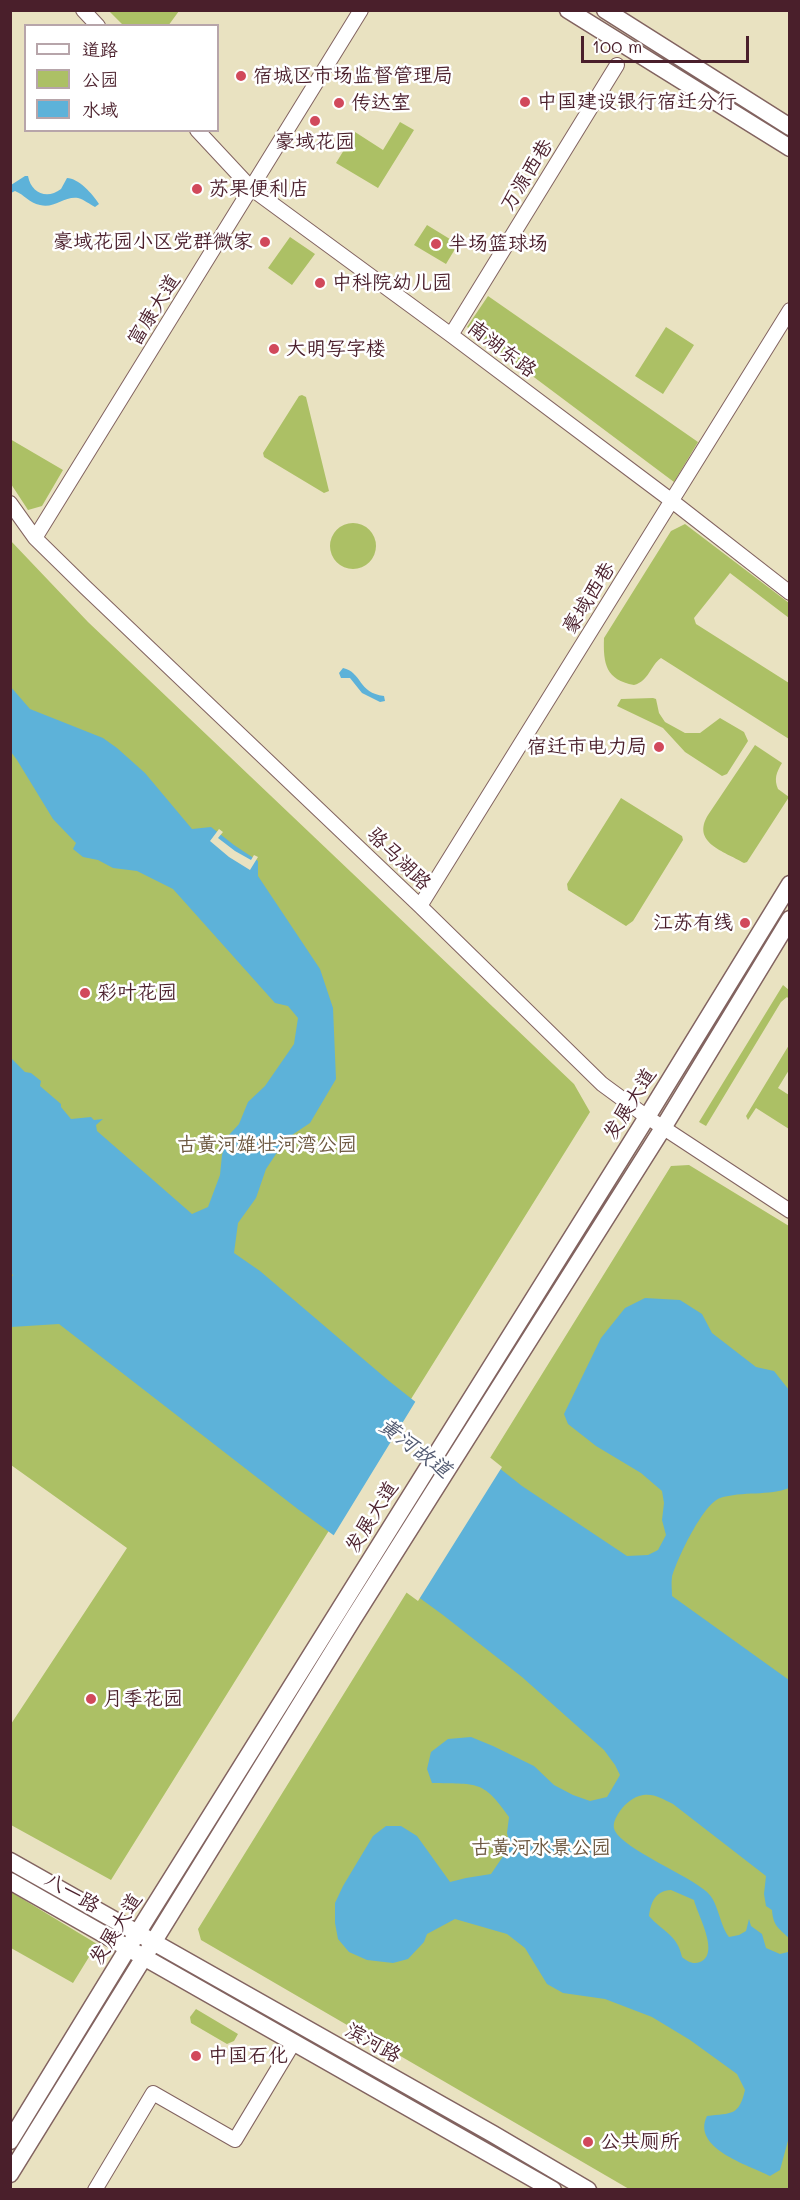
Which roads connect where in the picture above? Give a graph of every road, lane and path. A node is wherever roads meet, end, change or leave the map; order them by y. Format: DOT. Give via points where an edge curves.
graph roads {
  1 [pos="83,10"];
  2 [pos="361,10"];
  3 [pos="568,10"];
  4 [pos="605,10"];
  5 [pos="96,24"];
  6 [pos="617,65"];
  7 [pos="789,127"];
  8 [pos="199,132"];
  9 [pos="789,148"];
  10 [pos="252,189"];
  11 [pos="789,310"];
  12 [pos="451,335"];
  13 [pos="672,501"];
  14 [pos="10,503"];
  15 [pos="35,538"];
  16 [pos="789,593"];
  17 [pos="789,884"];
  18 [pos="420,906"];
  19 [pos="789,920"];
  20 [pos="647,1117"];
  21 [pos="663,1128"];
  22 [pos="789,1210"];
  23 [pos="346,1615"];
  24 [pos="10,1861"];
  25 [pos="10,1881"];
  26 [pos="138,1933"];
  27 [pos="155,1943"];
  28 [pos="128,1948"];
  29 [pos="145,1958"];
  30 [pos="294,2042"];
  31 [pos="10,2141"];
  32 [pos="10,2174"];
  33 [pos="95,2190"];
  34 [pos="553,2190"];
  35 [pos="588,2190"];
  1 -- 5 [label="street"];
  2 -- 10 [label="street, 富康大道"];
  3 -- 9 [label="main road"];
  4 -- 7 [label="main road"];
  6 -- 12 [label="street, 万源西巷"];
  8 -- 10 [label="street, 南湖东路"];
  10 -- 12 [label="street, 南湖东路"];
  10 -- 15 [label="street, 富康大道"];
  11 -- 13 [label="street, 豪域西巷"];
  12 -- 13 [label="street, 南湖东路"];
  13 -- 16 [label="street, 南湖东路"];
  13 -- 18 [label="street, 豪域西巷"];
  14 -- 15 [label="street, 骆马湖路"];
  15 -- 18 [label="street, 骆马湖路"];
  17 -- 20 [label="main road, 发展大道"];
  18 -- 20 [label="street, 骆马湖路" via="602,1084"];
  19 -- 21 [label="main road, 发展大道"];
  20 -- 21 [label="street, 骆马湖路"];
  20 -- 23 [label="main road, 发展大道" via="466,1405"];
  21 -- 22 [label="street, 骆马湖路"];
  21 -- 23 [label="main road, 发展大道" via="484,1413"];
  23 -- 26 [label="main road, 发展大道"];
  23 -- 27 [label="main road, 发展大道"];
  24 -- 26 [label="main road, 八一路"];
  25 -- 28 [label="main road, 八一路"];
  26 -- 27 [label="main road, 滨河路"];
  26 -- 28 [label="main road, 发展大道"];
  27 -- 29 [label="main road, 发展大道"];
  27 -- 35 [label="main road, 滨河路"];
  28 -- 29 [label="main road, 八一路"];
  28 -- 31 [label="main road, 发展大道"];
  29 -- 30 [label="main road, 滨河路"];
  29 -- 32 [label="main road, 发展大道"];
  30 -- 33 [label="street" via="235,2140 153,2093"];
  30 -- 34 [label="main road, 滨河路"];
}
